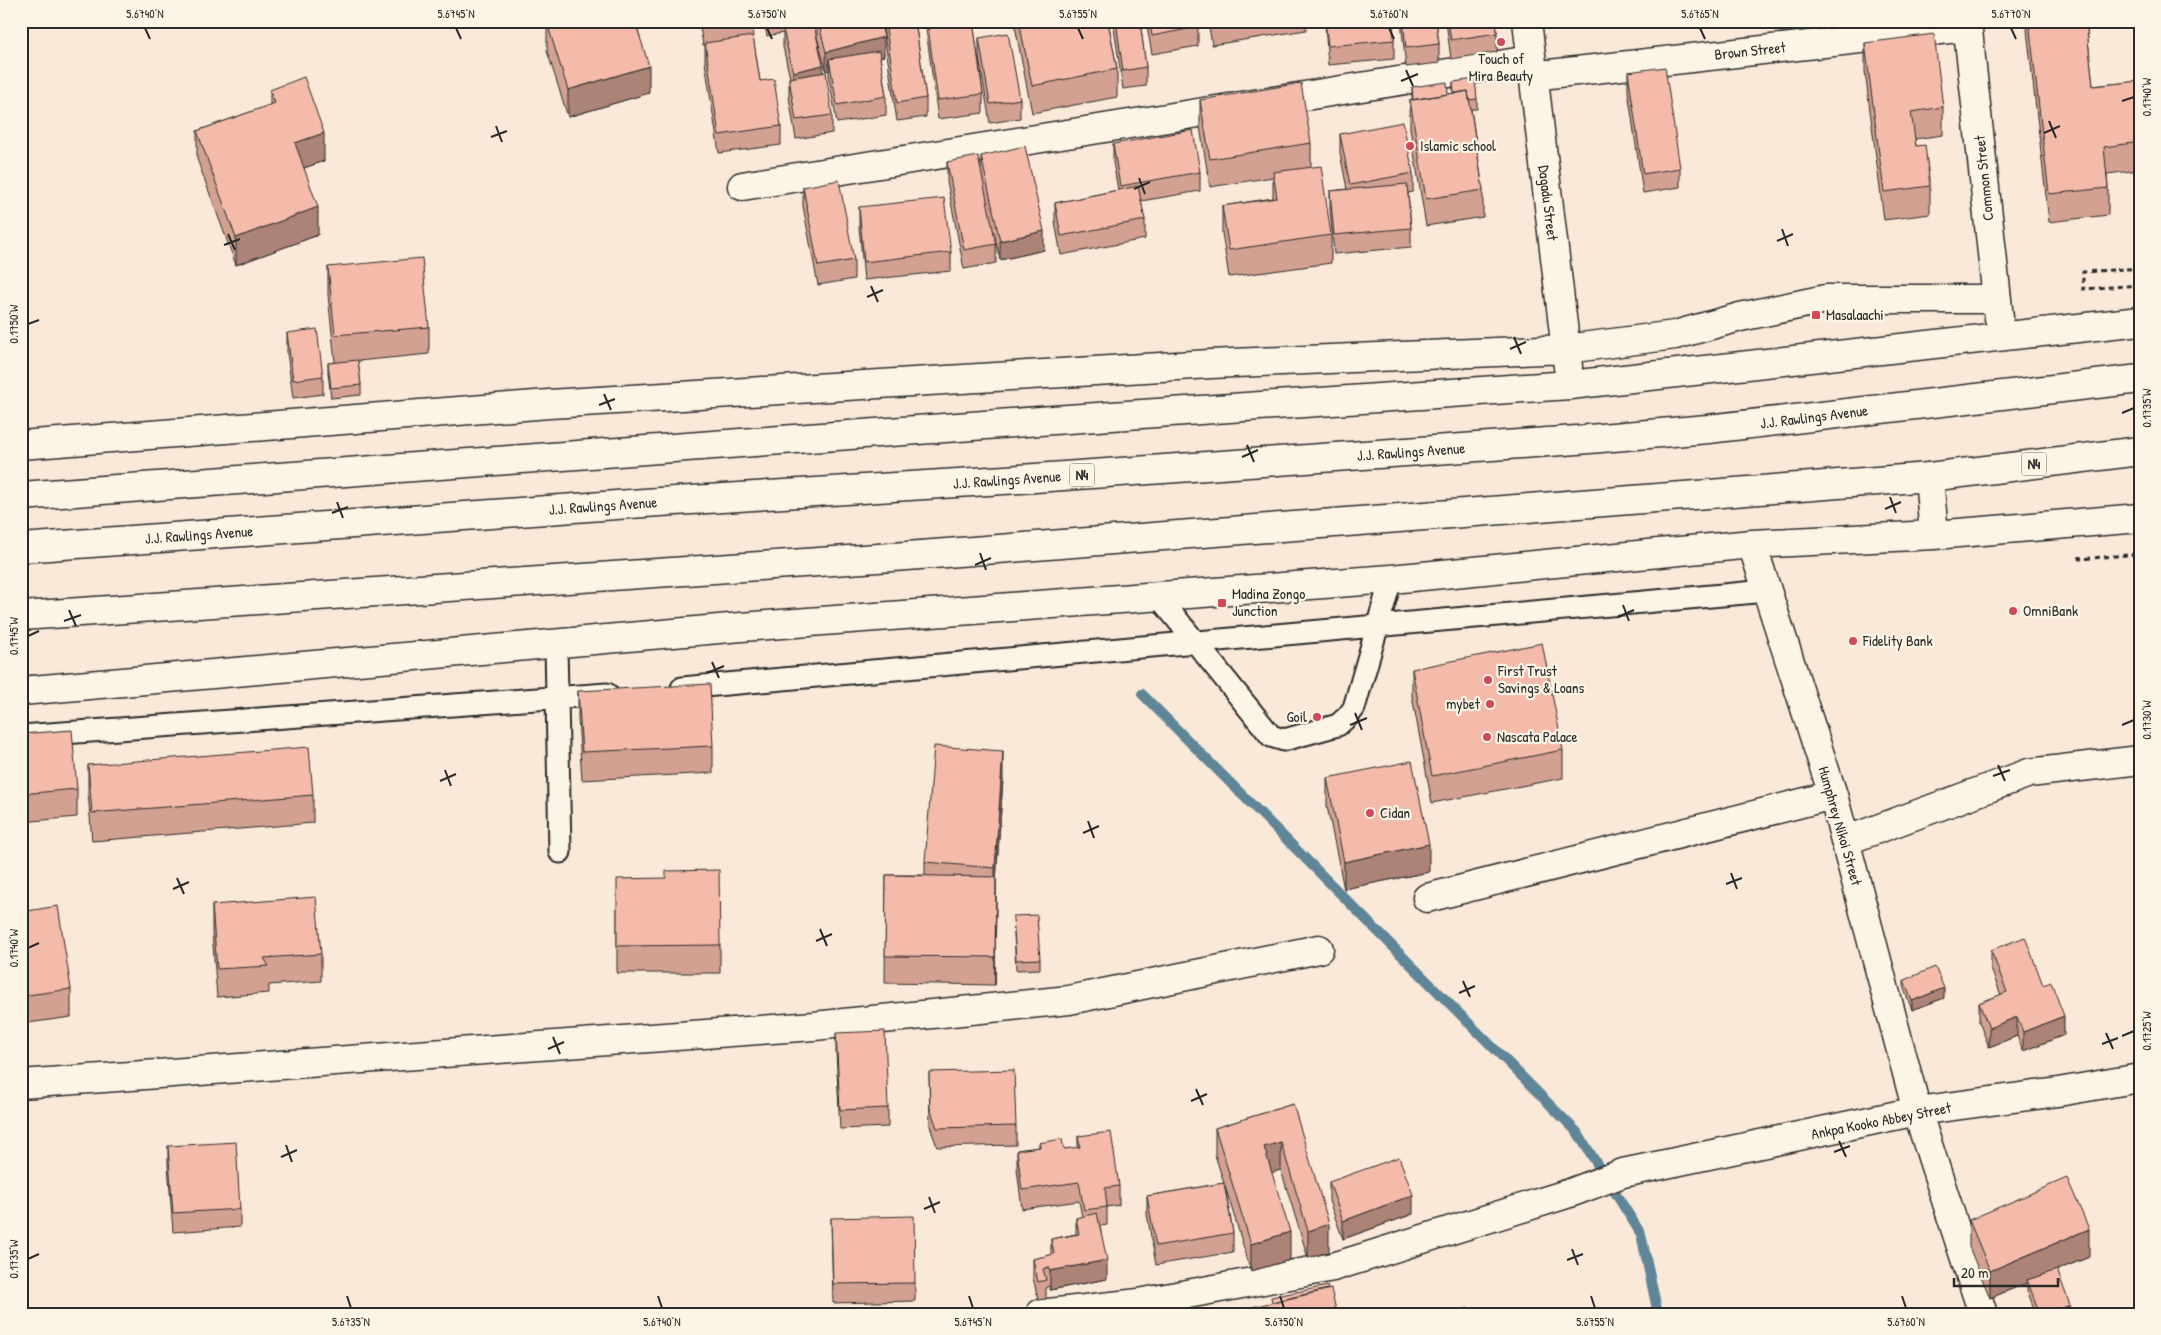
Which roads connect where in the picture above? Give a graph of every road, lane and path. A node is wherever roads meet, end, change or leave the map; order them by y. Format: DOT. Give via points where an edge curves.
graph roads {
  1 [pos="1527,21"];
  2 [pos="1967,24"];
  3 [pos="1531,68"];
  4 [pos="742,186"];
  5 [pos="2140,268"];
  6 [pos="2140,285"];
  7 [pos="1996,299"];
  8 [pos="2140,320"];
  9 [pos="2000,335"];
  10 [pos="1566,349"];
  11 [pos="2140,379"];
  12 [pos="1570,385"];
  13 [pos="21,445"];
  14 [pos="2140,451"];
  15 [pos="1929,477"];
  16 [pos="21,496"];
  17 [pos="2140,518"];
  18 [pos="1934,535"];
  19 [pos="1752,544"];
  20 [pos="21,548"];
  21 [pos="2140,554"];
  22 [pos="2080,559"];
  23 [pos="1391,579"];
  24 [pos="1767,591"];
  25 [pos="1159,597"];
  26 [pos="21,616"];
  27 [pos="1378,625"];
  28 [pos="1195,642"];
  29 [pos="556,644"];
  30 [pos="665,689"];
  31 [pos="21,692"];
  32 [pos="626,693"];
  33 [pos="557,699"];
  34 [pos="21,736"];
  35 [pos="2140,760"];
  36 [pos="1833,795"];
  37 [pos="1845,841"];
  38 [pos="560,852"];
  39 [pos="1426,898"];
  40 [pos="1319,949"];
  41 [pos="2140,1078"];
  42 [pos="21,1084"];
  43 [pos="1917,1111"];
  44 [pos="1140,1308"];
  45 [pos="1040,1314"];
  46 [pos="1982,1314"];
  1 -- 3 [label="main road, Dagadu Street"];
  2 -- 3 [label="main road, Brown Street"];
  2 -- 7 [label="main road, Common Street"];
  3 -- 4 [label="main road, Brown Street"];
  3 -- 10 [label="main road, Dagadu Street"];
  5 -- 6 [label="path" via="2083,272 2083,289"];
  7 -- 9 [label="main road, Common Street"];
  7 -- 10 [label="main road" via="1826,299 1740,317 1675,336"];
  8 -- 9 [label="main road"];
  9 -- 12 [label="main road"];
  10 -- 12 [label="main road, Dagadu Street"];
  10 -- 13 [label="main road" via="1210,364 559,404"];
  11 -- 20 [label="main road, J.J. Rawlings Avenue / N4" via="1708,429 1577,440"];
  12 -- 16 [label="main road"];
  14 -- 15 [label="main road, N4"];
  15 -- 18 [label="main road"];
  15 -- 26 [label="main road, N4" via="897,557"];
  17 -- 18 [label="main road"];
  18 -- 19 [label="main road"];
  19 -- 23 [label="main road"];
  19 -- 24 [label="main road, Humphrey Nikoi Street"];
  21 -- 22 [label="path"];
  23 -- 25 [label="main road"];
  23 -- 27 [label="lane"];
  24 -- 27 [label="lane"];
  24 -- 36 [label="main road, Humphrey Nikoi Street"];
  25 -- 28 [label="lane"];
  25 -- 29 [label="main road" via="741,627"];
  27 -- 28 [label="lane"];
  27 -- 28 [label="lane" via="1354,708 1348,716 1338,726 1284,740 1271,736"];
  28 -- 30 [label="lane"];
  29 -- 31 [label="main road"];
  29 -- 33 [label="lane"];
  32 -- 33 [label="lane"];
  33 -- 34 [label="lane"];
  33 -- 38 [label="lane"];
  35 -- 37 [label="main road" via="2029,773"];
  36 -- 37 [label="main road, Humphrey Nikoi Street"];
  36 -- 39 [label="main road"];
  37 -- 43 [label="main road, Humphrey Nikoi Street"];
  40 -- 42 [label="main road" via="1059,1001 814,1026"];
  41 -- 43 [label="main road, Ankpa Kooko Abbey Street"];
  43 -- 44 [label="main road, Ankpa Kooko Abbey Street" via="1623,1173 1570,1193 1333,1267"];
  43 -- 46 [label="main road, Humphrey Nikoi Street"];
  44 -- 45 [label="main road, Ankpa Kooko Abbey Street"];
}
